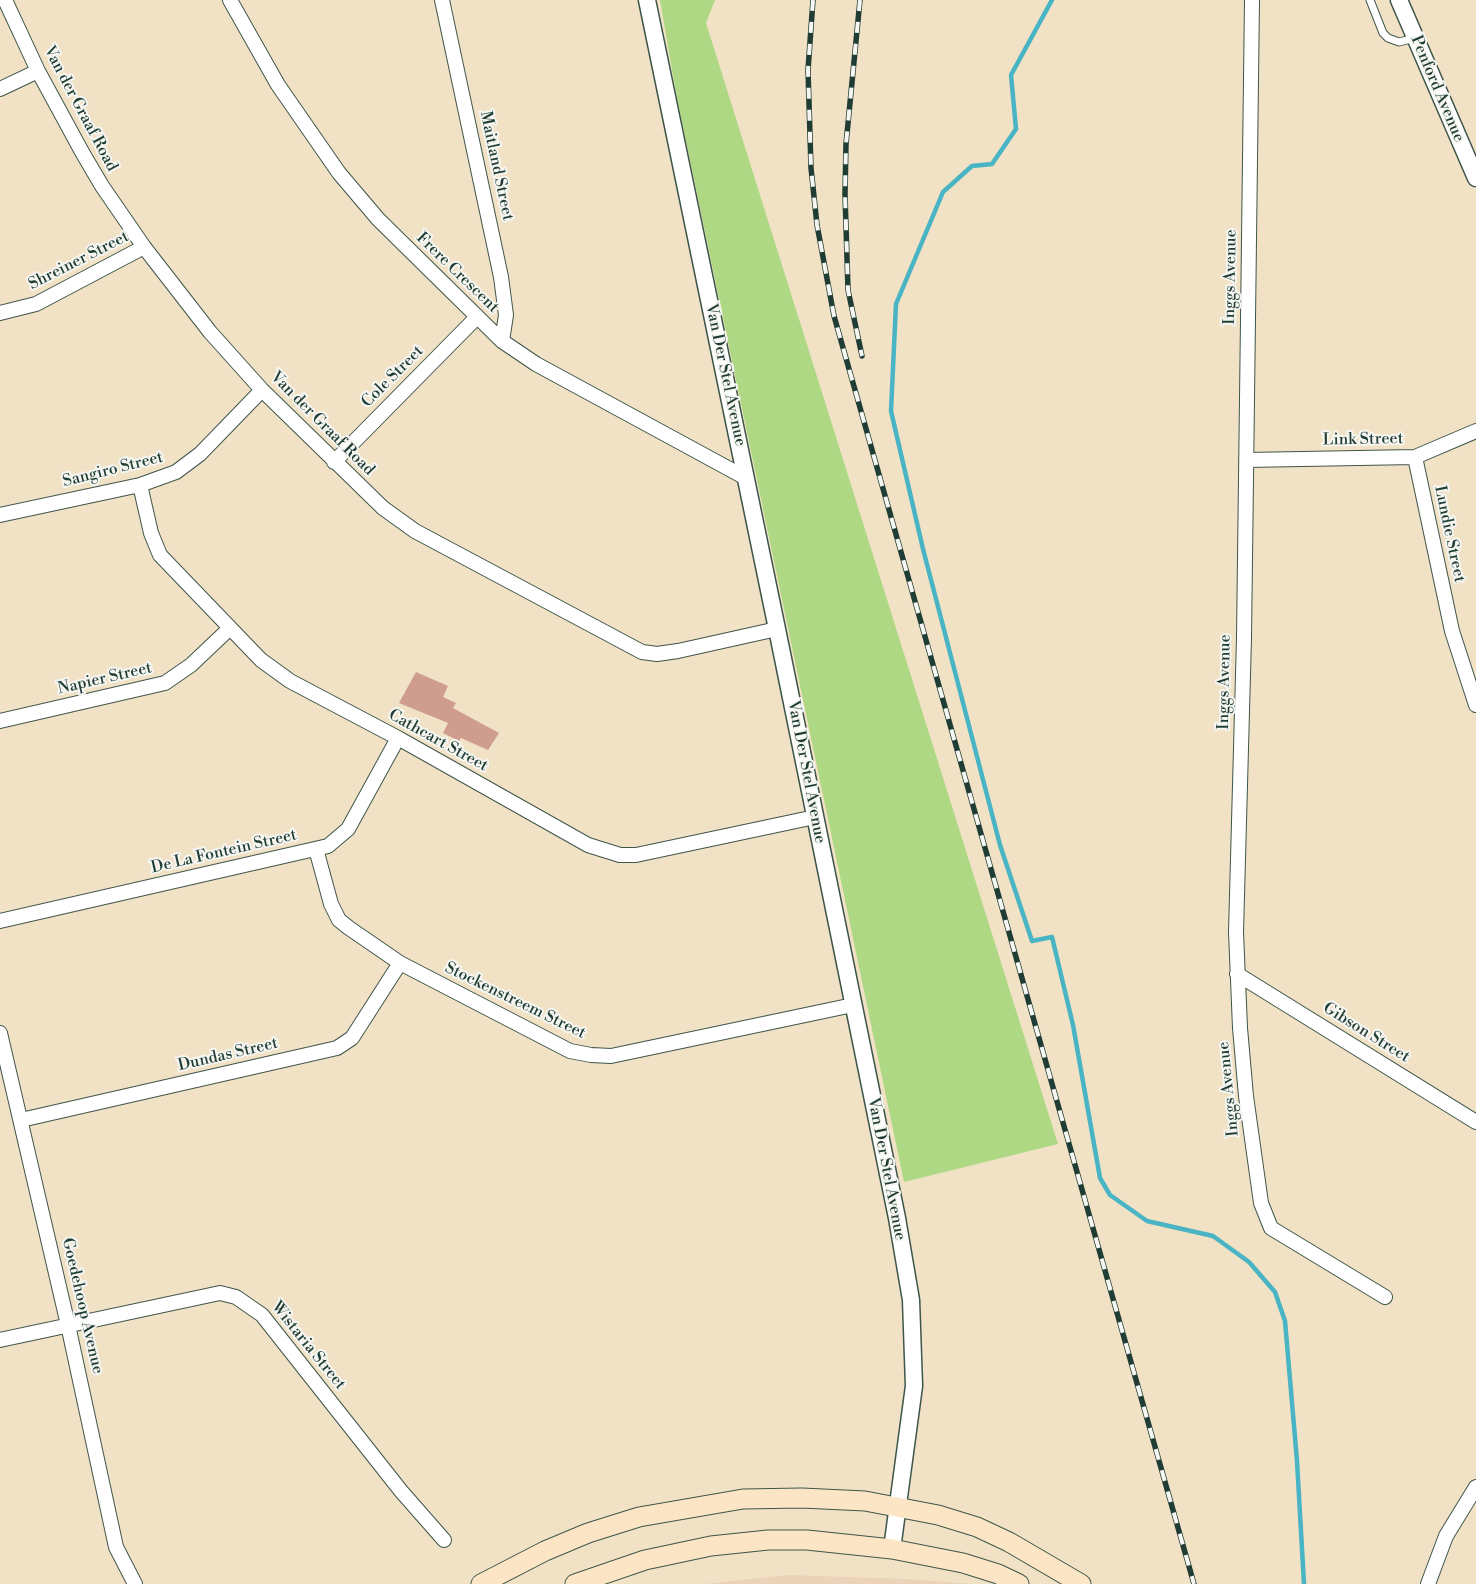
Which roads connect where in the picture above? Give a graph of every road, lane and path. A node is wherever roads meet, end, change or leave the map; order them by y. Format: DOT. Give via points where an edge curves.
graph roads {
  1 [pos="5,0"];
  2 [pos="230,0"];
  3 [pos="442,0"];
  4 [pos="647,0"];
  5 [pos="1252,0"];
  6 [pos="1370,0"];
  7 [pos="1399,0"];
  8 [pos="1416,38"];
  9 [pos="38,71"];
  10 [pos="0,88"];
  11 [pos="1475,170"];
  12 [pos="144,247"];
  13 [pos="0,313"];
  14 [pos="477,317"];
  15 [pos="502,341"];
  16 [pos="262,390"];
  17 [pos="1476,431"];
  18 [pos="1415,457"];
  19 [pos="1246,460"];
  20 [pos="334,462"];
  21 [pos="746,478"];
  22 [pos="140,484"];
  23 [pos="0,515"];
  24 [pos="230,628"];
  25 [pos="777,629"];
  26 [pos="1476,705"];
  27 [pos="0,721"];
  28 [pos="398,738"];
  29 [pos="815,817"];
  30 [pos="316,849"];
  31 [pos="0,921"];
  32 [pos="400,963"];
  33 [pos="1237,974"];
  34 [pos="853,1005"];
  35 [pos="0,1033"];
  36 [pos="21,1120"];
  37 [pos="1476,1122"];
  38 [pos="1385,1297"];
  39 [pos="68,1325"];
  40 [pos="0,1340"];
  41 [pos="1476,1487"];
  42 [pos="898,1506"];
  43 [pos="444,1540"];
  44 [pos="892,1549"];
  45 [pos="135,1584"];
  46 [pos="481,1584"];
  47 [pos="575,1584"];
  48 [pos="1019,1584"];
  49 [pos="1081,1584"];
  50 [pos="1428,1584"];
  1 -- 9 [label="street, Van der Graaf Road"];
  2 -- 14 [label="street, Frere Crescent" via="278,85 339,173 378,219"];
  3 -- 15 [label="street, Maitland Street" via="501,277 506,315"];
  4 -- 21 [label="street, Van Der Stel Avenue"];
  5 -- 19 [label="street, Inggs Avenue"];
  6 -- 8 [label="lane" via="1388,38 1399,42"];
  7 -- 8 [label="street, Penford Avenue"];
  8 -- 11 [label="street, Penford Avenue"];
  9 -- 10 [label="street"];
  9 -- 12 [label="street, Van der Graaf Road" via="102,186"];
  12 -- 13 [label="street, Shreiner Street" via="36,304"];
  12 -- 16 [label="street, Van der Graaf Road" via="210,332"];
  14 -- 15 [label="street, Frere Crescent"];
  14 -- 20 [label="street, Cole Street"];
  15 -- 21 [label="street, Frere Crescent" via="543,369"];
  16 -- 20 [label="street, Van der Graaf Road"];
  16 -- 22 [label="street, Sangiro Street" via="191,463 163,478"];
  17 -- 18 [label="street, Link Street"];
  18 -- 19 [label="street, Link Street"];
  18 -- 26 [label="street, Lundie Street" via="1452,631"];
  19 -- 33 [label="street, Inggs Avenue"];
  20 -- 25 [label="street, Van der Graaf Road" via="383,508 415,531 642,652 678,651"];
  21 -- 25 [label="street, Van Der Stel Avenue"];
  22 -- 23 [label="street, Sangiro Street"];
  22 -- 24 [label="street, Cathcart Street" via="151,533 160,555"];
  24 -- 27 [label="street, Napier Street" via="165,683"];
  24 -- 28 [label="street, Cathcart Street" via="277,673"];
  25 -- 29 [label="street, Van Der Stel Avenue"];
  28 -- 29 [label="street, Cathcart Street" via="588,845 620,855 636,855"];
  28 -- 30 [label="street, De La Fontein Street" via="348,829 328,846"];
  29 -- 34 [label="street, Van Der Stel Avenue"];
  30 -- 31 [label="street, De La Fontein Street"];
  30 -- 32 [label="street, Stockenstreem Street" via="331,904 339,920"];
  32 -- 34 [label="street, Stockenstreem Street" via="570,1051 591,1056 611,1056"];
  32 -- 36 [label="street, Dundas Street" via="352,1038 337,1048"];
  33 -- 37 [label="street, Gibson Street"];
  33 -- 38 [label="street, Inggs Avenue" via="1246,1096 1261,1203 1267,1222 1277,1233"];
  34 -- 42 [label="street, Van Der Stel Avenue" via="911,1300 914,1386"];
  35 -- 36 [label="street, Goedehoop Avenue"];
  36 -- 39 [label="street, Goedehoop Avenue"];
  39 -- 40 [label="street, Wistaria Street"];
  39 -- 43 [label="street, Wistaria Street" via="220,1293 246,1303 262,1315 401,1491"];
  39 -- 45 [label="street, Goedehoop Avenue" via="116,1547"];
  41 -- 50 [label="street" via="1446,1536"];
  42 -- 44 [label="street, Van Der Stel Avenue"];
  42 -- 46 [label="main road" via="865,1501 786,1498 669,1510 588,1533 544,1551"];
  42 -- 49 [label="main road" via="938,1514 977,1527"];
  44 -- 47 [label="main road" via="808,1540 711,1546 645,1560"];
  44 -- 48 [label="main road" via="963,1563"];
}
